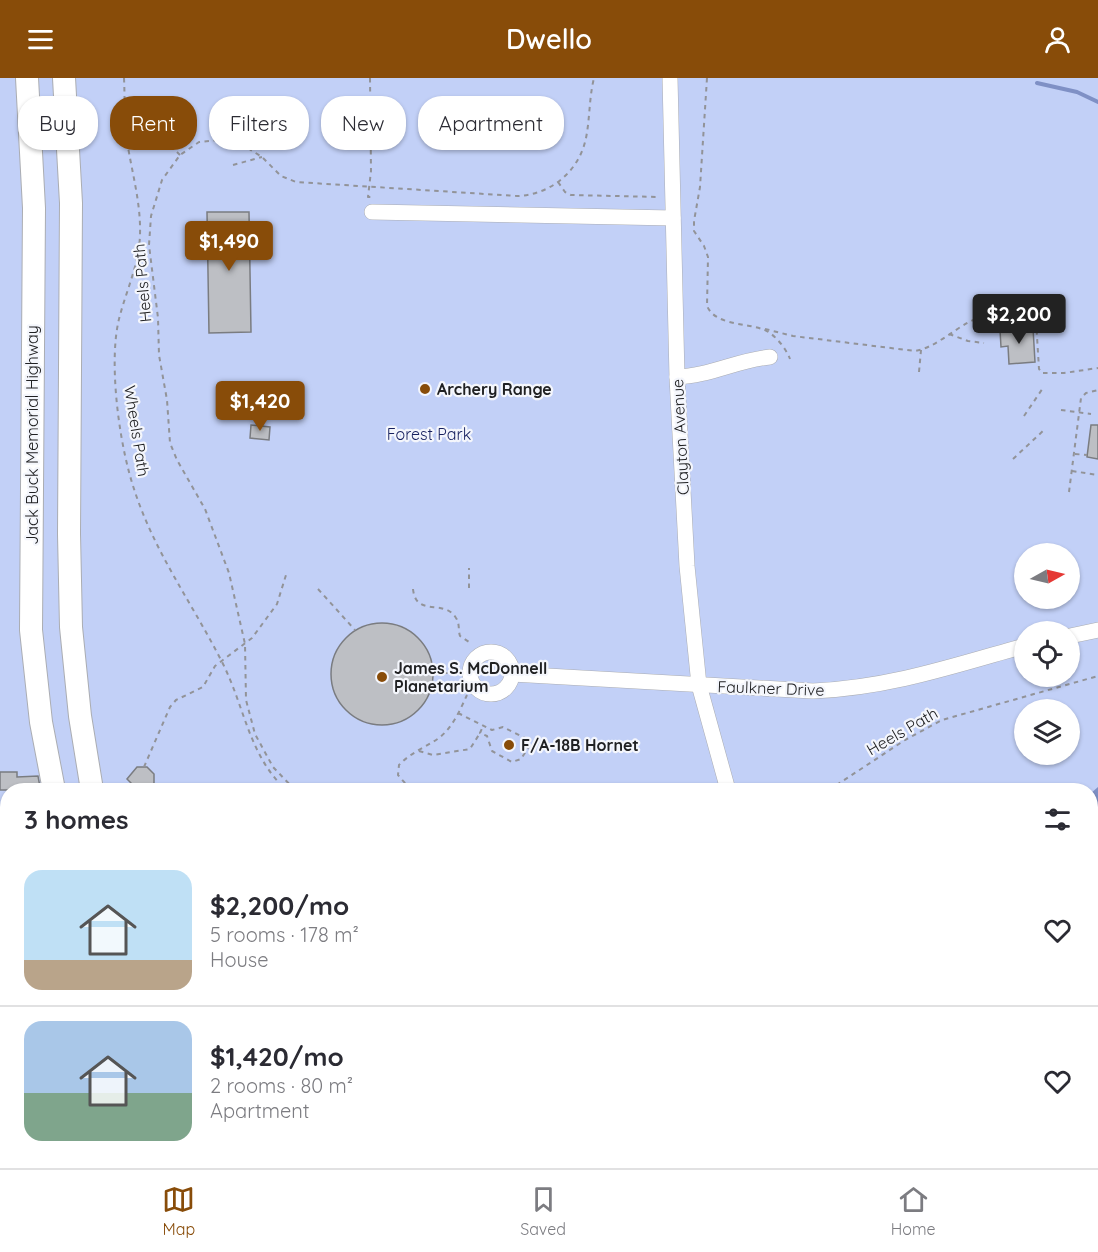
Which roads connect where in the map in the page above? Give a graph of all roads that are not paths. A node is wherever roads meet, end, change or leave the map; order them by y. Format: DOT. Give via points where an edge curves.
graph roads {
  1 [pos="27,78"];
  2 [pos="64,78"];
  3 [pos="670,78"];
  4 [pos="374,205"];
  5 [pos="673,218"];
  6 [pos="770,357"];
  7 [pos="677,377"];
  8 [pos="1098,630"];
  9 [pos="1080,634"];
  10 [pos="1014,649"];
  11 [pos="512,674"];
  12 [pos="699,685"];
  13 [pos="53,783"];
  14 [pos="91,783"];
  15 [pos="726,783"];
  1 -- 13 [label="highway, Jack Buck Memorial Highway" via="34,208 32,630 41,722"];
  2 -- 14 [label="highway" via="71,203 71,627"];
  3 -- 5 [label="street, Clayton Avenue"];
  4 -- 5 [label="street"];
  5 -- 7 [label="street, Clayton Avenue"];
  6 -- 7 [label="street"];
  7 -- 12 [label="street, Clayton Avenue" via="684,520"];
  8 -- 9 [label="street"];
  10 -- 12 [label="street, Faulkner Drive" via="874,686 813,691"];
  11 -- 12 [label="street, Faulkner Drive"];
  12 -- 15 [label="street, Clayton Avenue"];
}
